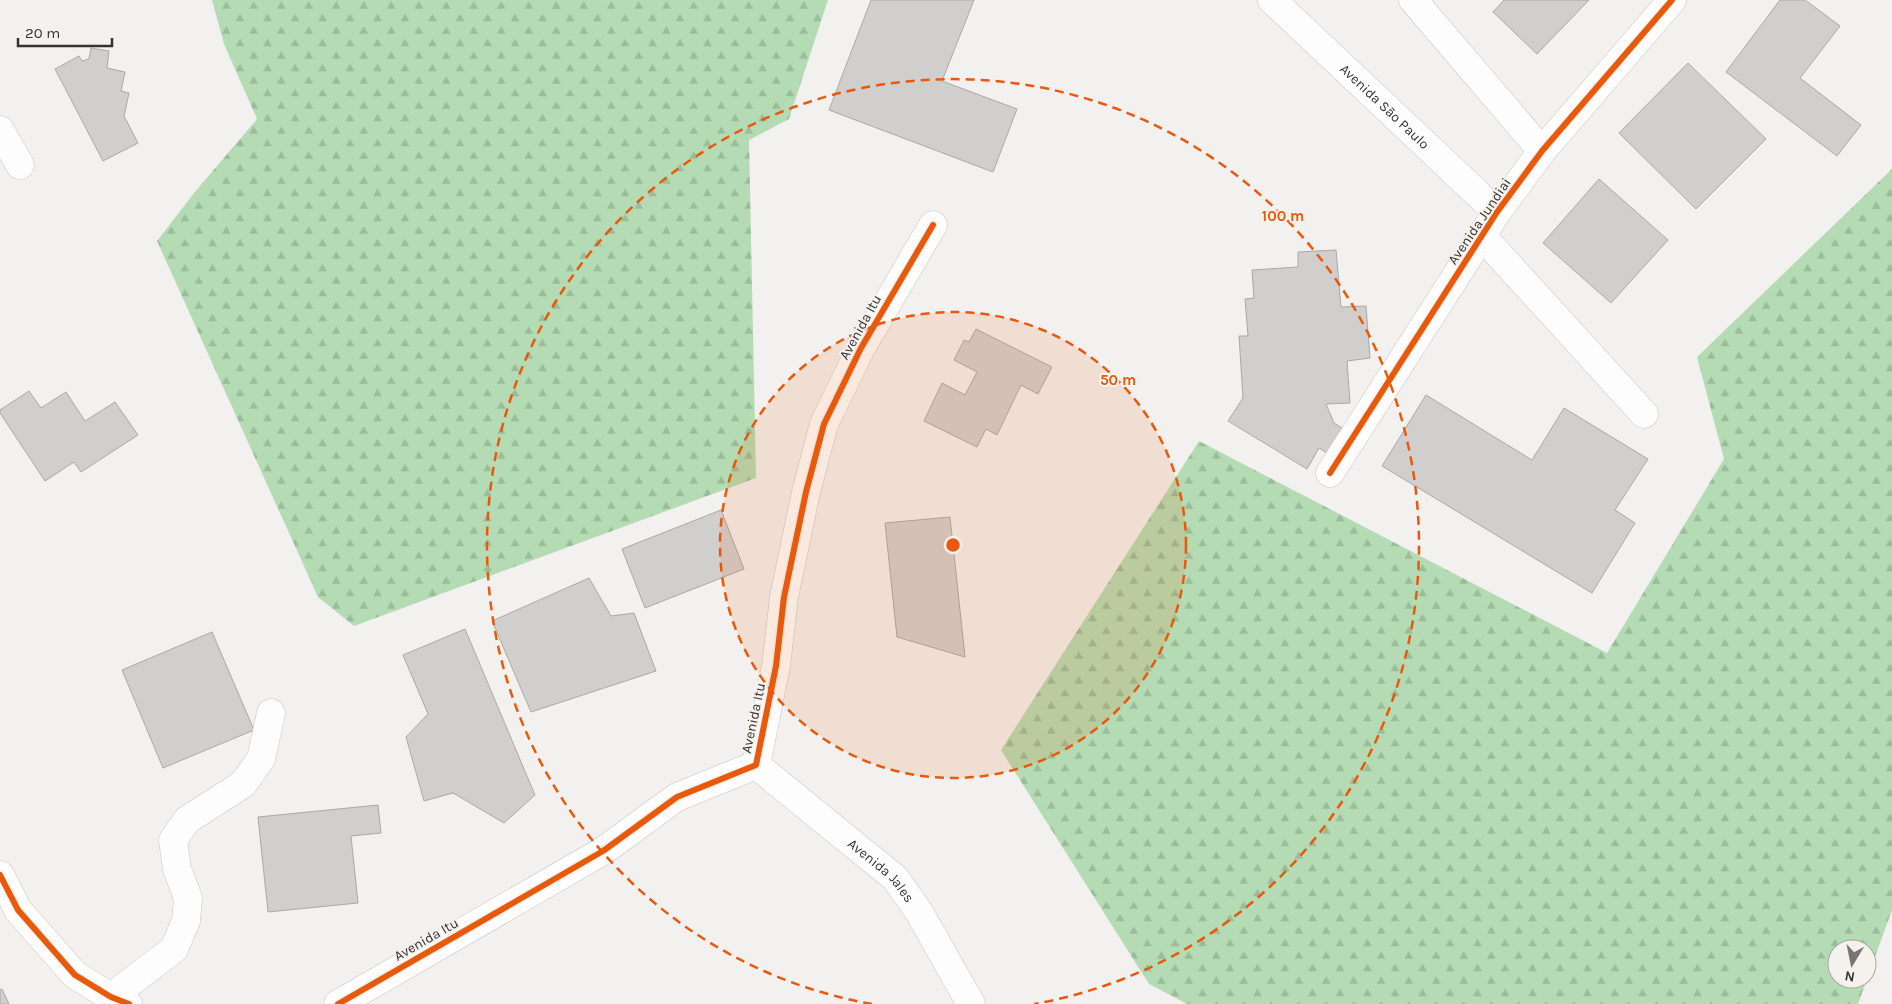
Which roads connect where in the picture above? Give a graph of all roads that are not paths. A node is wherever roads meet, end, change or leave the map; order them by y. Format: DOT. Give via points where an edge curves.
graph roads {
  1 [pos="1273,0"];
  2 [pos="1413,0"];
  3 [pos="1672,0"];
  4 [pos="0,130"];
  5 [pos="1542,151"];
  6 [pos="20,165"];
  7 [pos="1497,212"];
  8 [pos="933,225"];
  9 [pos="1482,236"];
  10 [pos="1644,414"];
  11 [pos="1330,473"];
  12 [pos="271,713"];
  13 [pos="756,765"];
  14 [pos="0,875"];
  15 [pos="120,1001"];
  16 [pos="338,1004"];
  17 [pos="971,1004"];
  1 -- 7 [label="street, Avenida São Paulo"];
  2 -- 5 [label="street"];
  3 -- 5 [label="street, Avenida Jundiai"];
  4 -- 6 [label="street"];
  5 -- 7 [label="street, Avenida Jundiai"];
  7 -- 9 [label="street, Avenida Jundiai"];
  8 -- 13 [label="street, Avenida Itu" via="862,348 824,424 784,597 776,666"];
  9 -- 10 [label="street"];
  9 -- 11 [label="street, Avenida Jundiai"];
  12 -- 15 [label="street" via="261,759 243,784 187,820 173,840 177,869 188,898 186,922 174,949"];
  13 -- 16 [label="street, Avenida Itu" via="677,797 603,852"];
  13 -- 17 [label="street, Avenida Jales" via="896,878"];
  14 -- 15 [label="street" via="18,910 75,975"];
}
